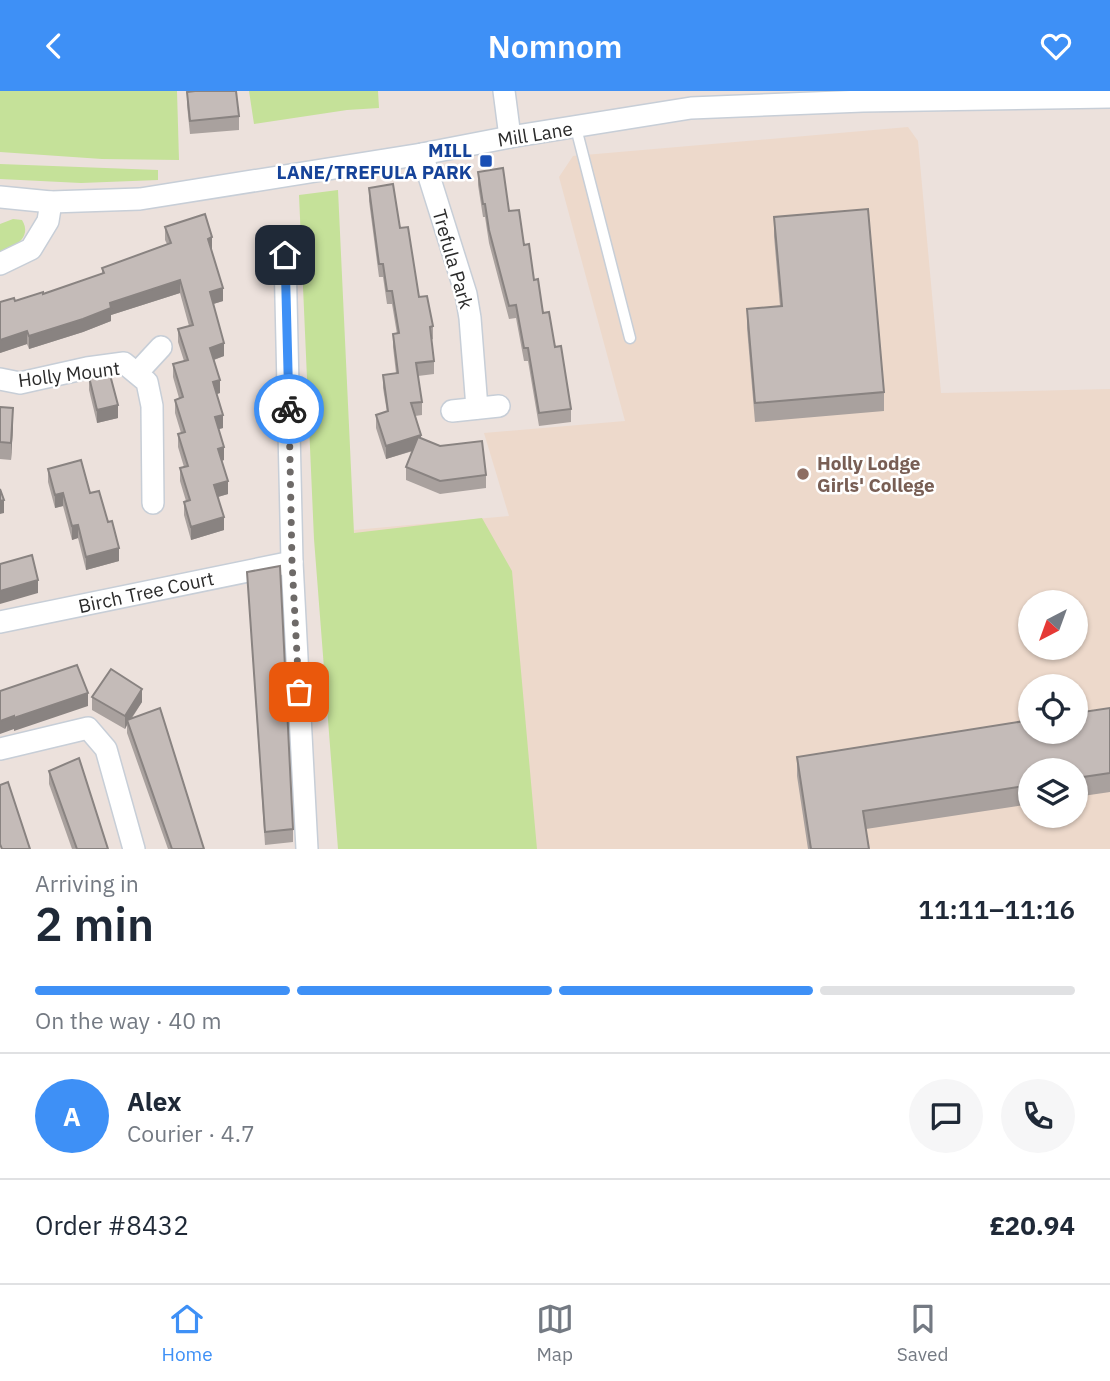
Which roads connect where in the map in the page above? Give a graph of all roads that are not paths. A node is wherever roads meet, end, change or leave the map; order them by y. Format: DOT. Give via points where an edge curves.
graph roads {
  1 [pos="504,91"];
  2 [pos="1007,95"];
  3 [pos="1110,97"];
  4 [pos="691,99"];
  5 [pos="576,128"];
  6 [pos="510,137"];
  7 [pos="422,155"];
  8 [pos="0,197"];
  9 [pos="51,202"];
  10 [pos="285,255"];
  11 [pos="0,264"];
  12 [pos="630,338"];
  13 [pos="161,347"];
  14 [pos="136,373"];
  15 [pos="0,379"];
  16 [pos="499,406"];
  17 [pos="477,408"];
  18 [pos="452,411"];
  19 [pos="153,503"];
  20 [pos="292,562"];
  21 [pos="0,622"];
  22 [pos="0,749"];
  23 [pos="134,849"];
  24 [pos="307,849"];
  1 -- 6 [label="street"];
  2 -- 3 [label="street, Mill Lane"];
  2 -- 4 [label="street, Mill Lane" via="863,101"];
  4 -- 5 [label="street, Mill Lane"];
  5 -- 6 [label="street, Mill Lane"];
  5 -- 12 [label="lane"];
  6 -- 7 [label="street, Mill Lane"];
  7 -- 9 [label="street, Mill Lane" via="140,199"];
  7 -- 17 [label="street, Trefula Park" via="466,294"];
  8 -- 9 [label="street, Mill Lane"];
  9 -- 11 [label="street" via="48,221 31,250"];
  10 -- 20 [label="street"];
  13 -- 14 [label="street, Holly Mount"];
  14 -- 15 [label="street, Holly Mount" via="124,363 20,383"];
  14 -- 19 [label="street, Holly Mount" via="147,382 152,406"];
  16 -- 17 [label="street"];
  17 -- 18 [label="street"];
  20 -- 21 [label="street, Birch Tree Court"];
  20 -- 24 [label="street"];
  22 -- 23 [label="street" via="88,728 106,749"];
}
